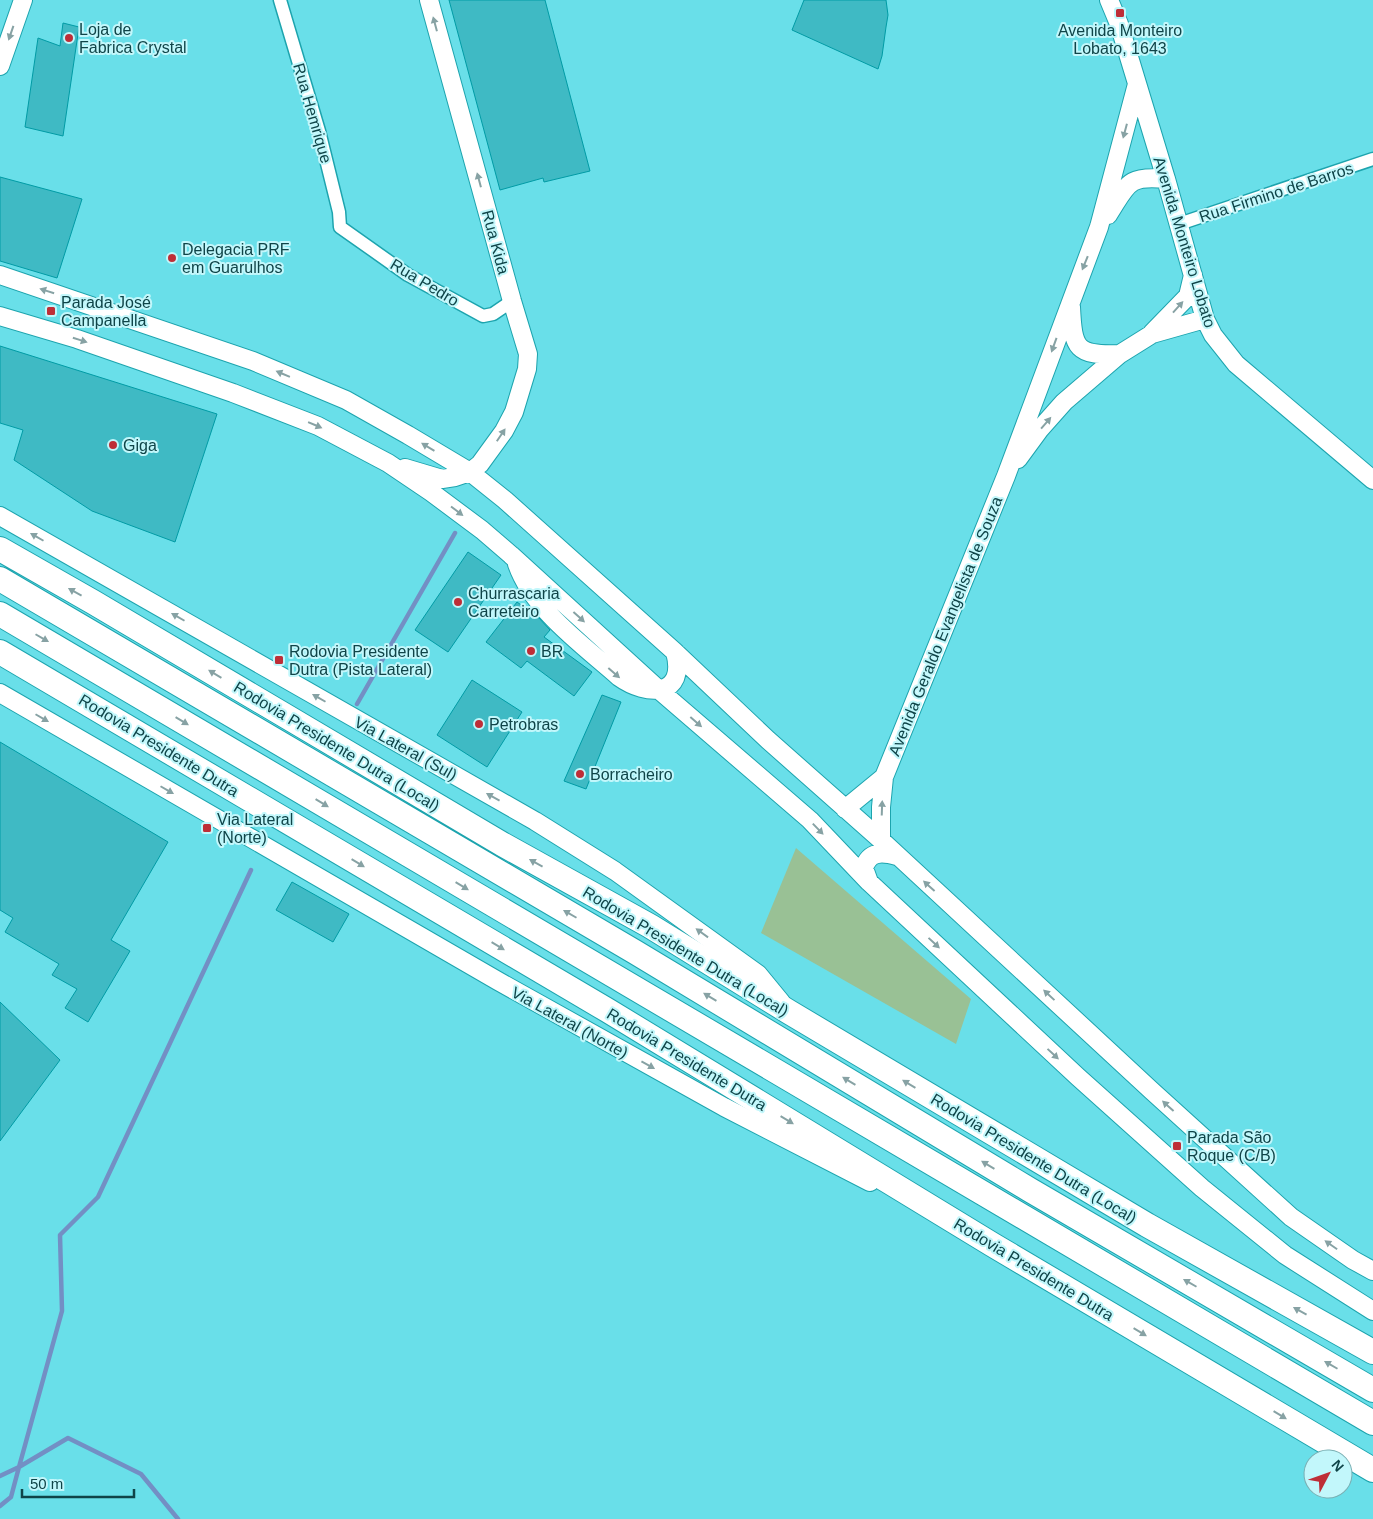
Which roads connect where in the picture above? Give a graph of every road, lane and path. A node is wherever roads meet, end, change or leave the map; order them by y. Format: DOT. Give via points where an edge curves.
graph roads {
  1 [pos="23,0"];
  2 [pos="280,0"];
  3 [pos="429,0"];
  4 [pos="1109,0"];
  5 [pos="0,66"];
  6 [pos="1137,84"];
  7 [pos="1373,159"];
  8 [pos="1166,180"];
  9 [pos="1179,224"];
  10 [pos="340,226"];
  11 [pos="1099,227"];
  12 [pos="0,275"];
  13 [pos="1193,275"];
  14 [pos="1071,299"];
  15 [pos="512,301"];
  16 [pos="0,316"];
  17 [pos="1205,319"];
  18 [pos="1152,334"];
  19 [pos="1120,354"];
  20 [pos="388,463"];
  21 [pos="470,472"];
  22 [pos="1006,476"];
  23 [pos="1373,480"];
  24 [pos="0,516"];
  25 [pos="0,550"];
  26 [pos="0,579"];
  27 [pos="0,614"];
  28 [pos="0,652"];
  29 [pos="675,652"];
  30 [pos="659,690"];
  31 [pos="0,693"];
  32 [pos="884,777"];
  33 [pos="845,809"];
  34 [pos="881,840"];
  35 [pos="897,856"];
  36 [pos="869,882"];
  37 [pos="789,1012"];
  38 [pos="993,1245"];
  39 [pos="1373,1271"];
  40 [pos="1373,1311"];
  41 [pos="1373,1352"];
  42 [pos="1373,1390"];
  43 [pos="1373,1423"];
  44 [pos="1373,1470"];
  1 -- 5 [label="main road, one-way"];
  2 -- 10 [label="street, Rua Hemrique" via="319,131"];
  15 -- 3 [label="main road, Rua Kida, one-way"];
  4 -- 6 [label="main road, Avenida Monteiro Lobato" via="1120,24"];
  6 -- 8 [label="main road, Avenida Monteiro Lobato"];
  6 -- 11 [label="main road, Avenida Geraldo Evangelista de Souza, one-way"];
  7 -- 9 [label="street, Rua Firmino de Barros"];
  8 -- 9 [label="main road, Avenida Monteiro Lobato"];
  8 -- 11 [label="main road" via="1144,177 1129,184"];
  9 -- 13 [label="main road, Avenida Monteiro Lobato"];
  10 -- 15 [label="street, Rua Pedro" via="408,275 483,316 493,314"];
  11 -- 14 [label="main road, Avenida Geraldo Evangelista de Souza, one-way"];
  21 -- 12 [label="main road, one-way" via="346,400 253,361"];
  13 -- 17 [label="main road, Avenida Monteiro Lobato"];
  18 -- 13 [label="main road, one-way" via="1188,296"];
  14 -- 19 [label="main road, Avenida Geraldo Evangelista de Souza" via="1072,331 1080,348 1097,355"];
  14 -- 22 [label="main road, Avenida Geraldo Evangelista de Souza, one-way"];
  21 -- 15 [label="main road, Rua Kida, one-way" via="480,464 511,418 527,369 528,354"];
  16 -- 20 [label="main road, one-way" via="233,393 318,426"];
  17 -- 18 [label="main road, Avenida Geraldo Evangelista de Souza"];
  17 -- 23 [label="main road, Avenida Monteiro Lobato" via="1236,364"];
  18 -- 19 [label="main road, Avenida Geraldo Evangelista de Souza"];
  22 -- 19 [label="main road, Avenida Geraldo Evangelista de Souza, one-way" via="1064,402"];
  20 -- 21 [label="main road" via="442,479"];
  20 -- 30 [label="main road, one-way" via="482,530 515,558 526,586 548,613 618,677 647,690"];
  21 -- 29 [label="main road"];
  22 -- 32 [label="main road, Avenida Geraldo Evangelista de Souza"];
  37 -- 24 [label="main road, Via Lateral (Sul), one-way" via="758,974 615,871 535,821"];
  37 -- 25 [label="highway, Rodovia Presidente Dutra (Local), one-way" via="650,926 502,844"];
  42 -- 26 [label="highway, one-way"];
  27 -- 43 [label="highway, Rodovia Presidente Dutra, one-way"];
  28 -- 38 [label="highway, Rodovia Presidente Dutra, one-way" via="615,1015"];
  29 -- 30 [label="main road" via="676,672 667,687"];
  29 -- 33 [label="main road"];
  30 -- 36 [label="main road, one-way" via="810,820"];
  31 -- 38 [label="main road, Via Lateral (Norte), one-way" via="498,982 690,1088"];
  32 -- 33 [label="main road, Avenida Geraldo Evangelista de Souza"];
  34 -- 32 [label="main road, Avenida Geraldo Evangelista de Souza, one-way"];
  33 -- 34 [label="main road"];
  34 -- 35 [label="main road"];
  35 -- 36 [label="main road" via="878,853 869,858 864,868"];
  39 -- 35 [label="main road, one-way" via="1291,1217"];
  36 -- 40 [label="main road, one-way" via="1202,1188 1285,1255"];
  41 -- 37 [label="highway, Rodovia Presidente Dutra (Local), one-way" via="1138,1220"];
  38 -- 44 [label="highway, Rodovia Presidente Dutra, one-way"];
}
